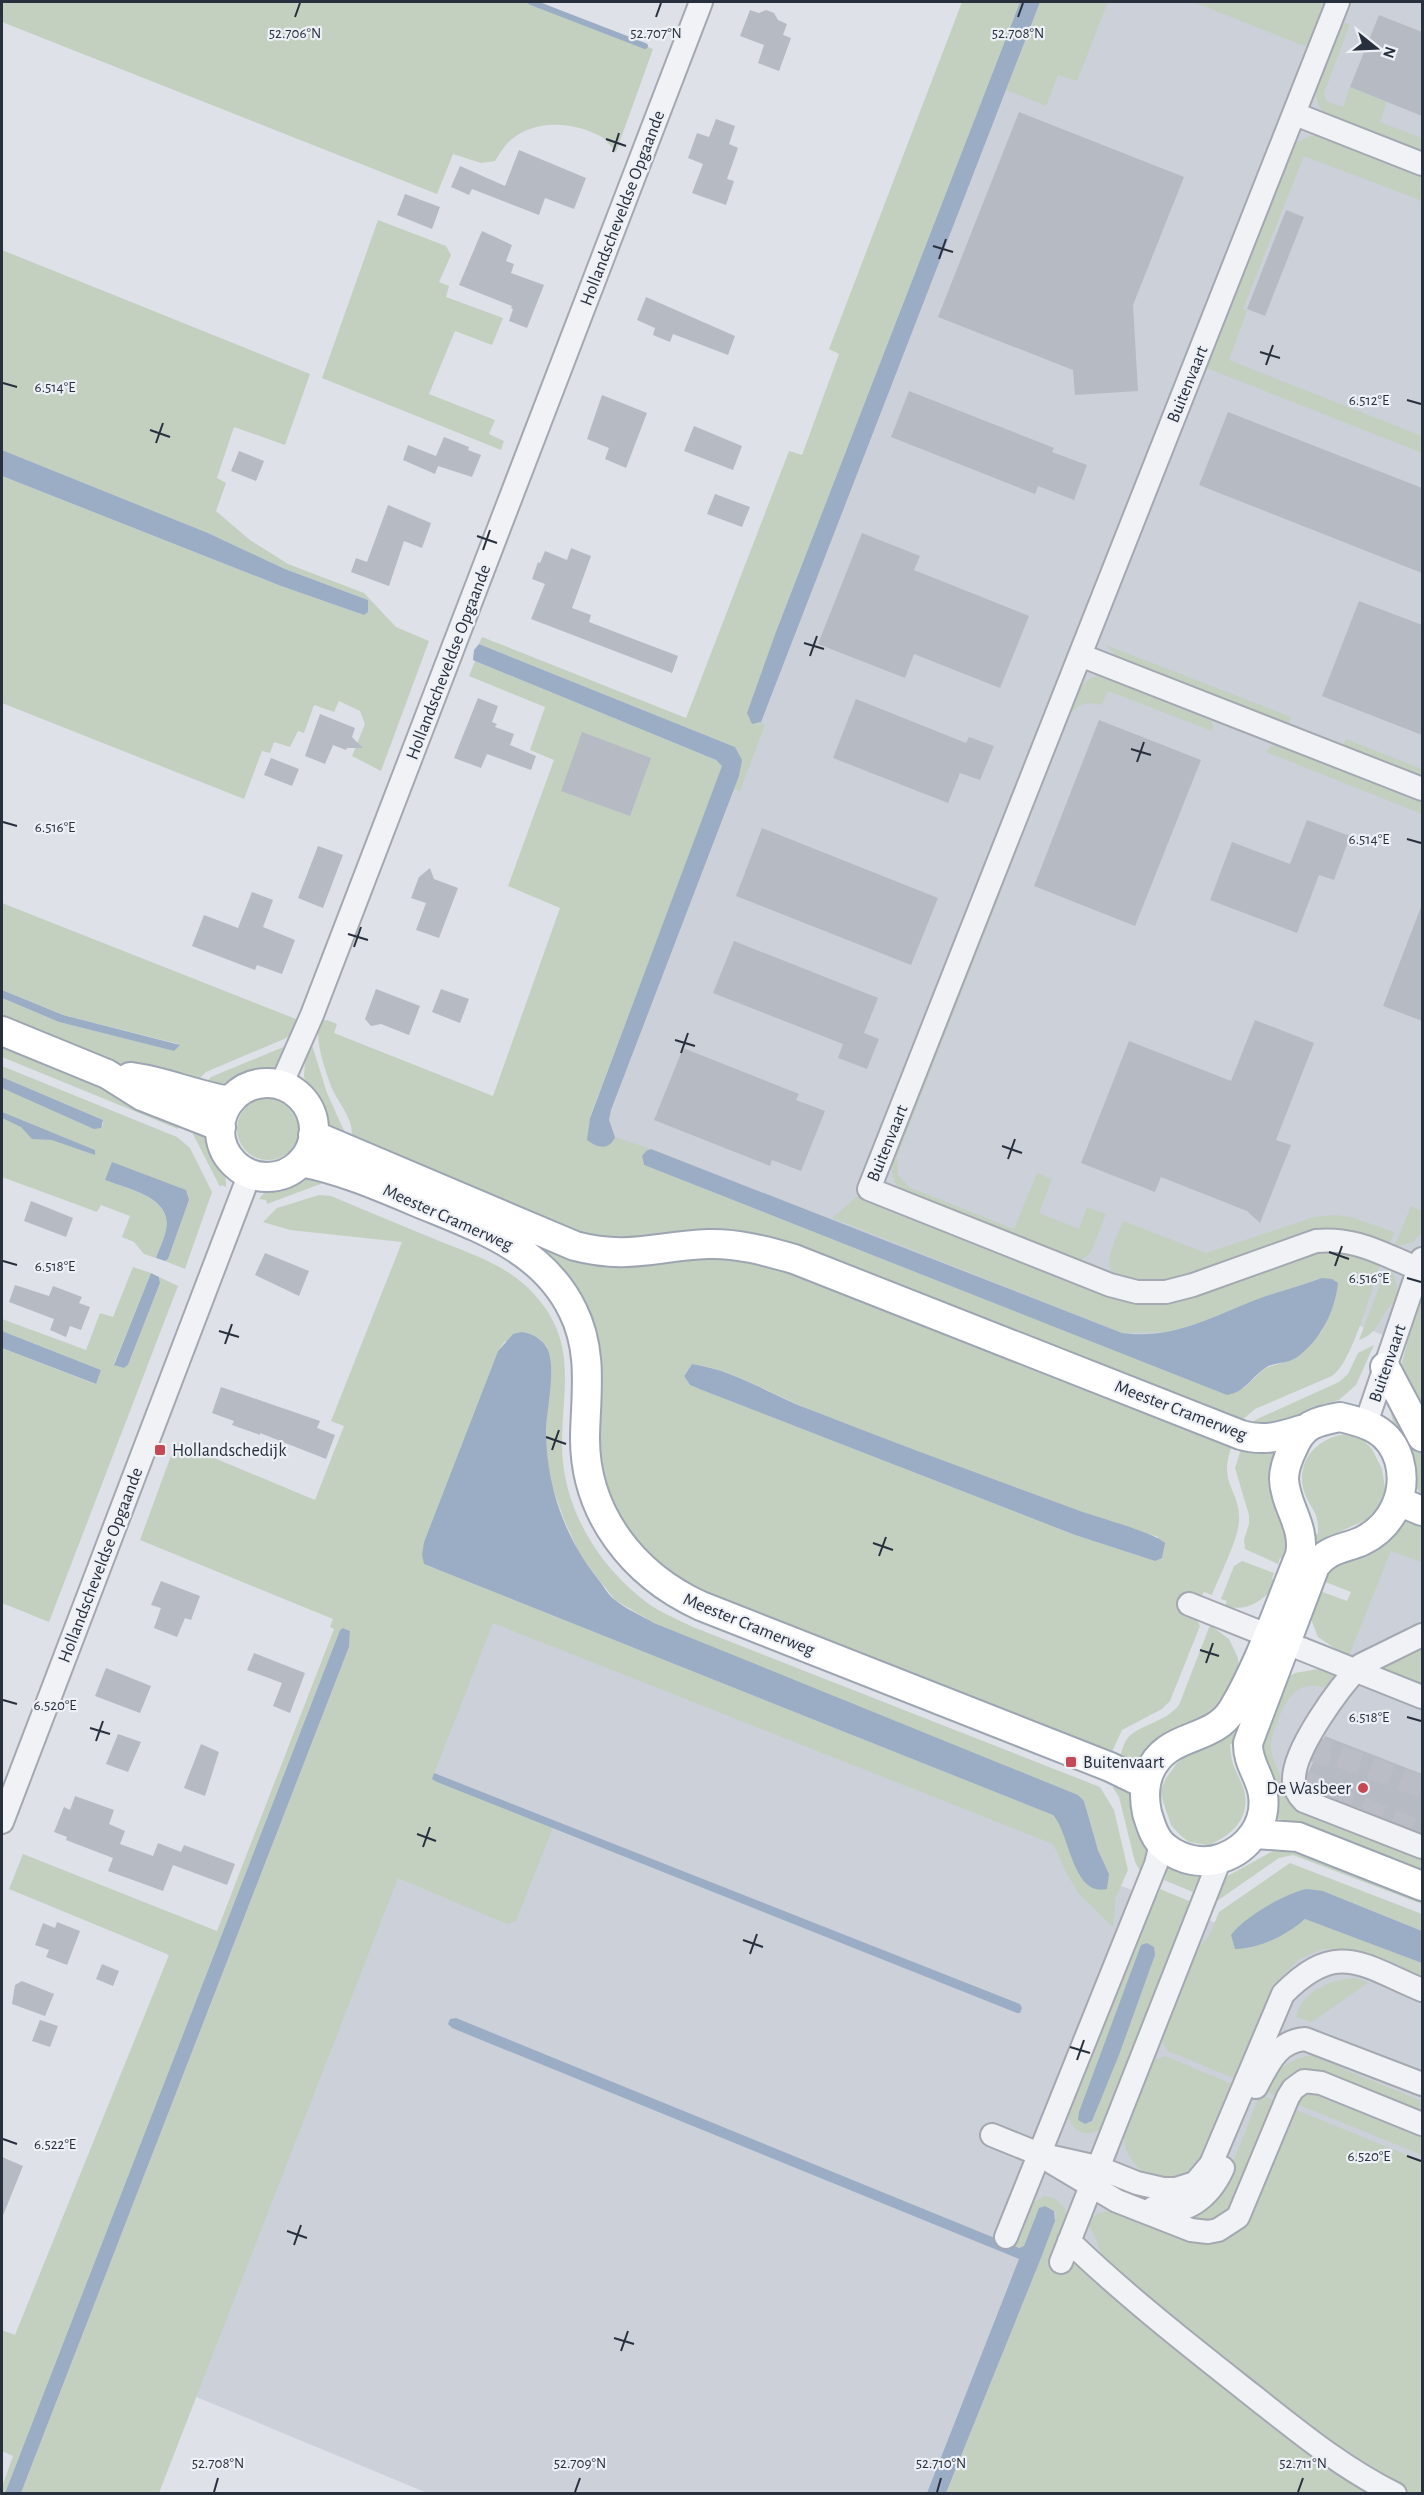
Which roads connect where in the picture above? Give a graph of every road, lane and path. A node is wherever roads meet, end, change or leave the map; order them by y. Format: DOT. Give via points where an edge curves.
graph roads {
  1 [pos="701,2"];
  2 [pos="1338,2"];
  3 [pos="1294,114"];
  4 [pos="1422,164"];
  5 [pos="1080,655"];
  6 [pos="1422,789"];
  7 [pos="2,1031"];
  8 [pos="281,1085"];
  9 [pos="225,1114"];
  10 [pos="314,1135"];
  11 [pos="301,1162"];
  12 [pos="250,1173"];
  13 [pos="1421,1266"];
  14 [pos="1385,1367"];
  15 [pos="1366,1423"];
  16 [pos="1304,1429"];
  17 [pos="1422,1437"];
  18 [pos="1410,1506"];
  19 [pos="1189,1604"];
  20 [pos="1422,1635"];
  21 [pos="1277,1639"];
  22 [pos="1355,1671"];
  23 [pos="1422,1697"];
  24 [pos="1145,1784"];
  25 [pos="2,1822"];
  26 [pos="1255,1834"];
  27 [pos="1161,1844"];
  28 [pos="1422,1847"];
  29 [pos="1220,1859"];
  30 [pos="1422,1886"];
  31 [pos="1422,1990"];
  32 [pos="1422,2084"];
  33 [pos="1422,2124"];
  34 [pos="992,2135"];
  35 [pos="1039,2154"];
  36 [pos="1098,2182"];
  37 [pos="1006,2236"];
  38 [pos="1395,2493"];
  1 -- 8 [label="street, Hollandscheveldse Opgaande" via="312,1015"];
  2 -- 3 [label="street, Buitenvaart"];
  3 -- 4 [label="street"];
  3 -- 5 [label="street, Buitenvaart"];
  5 -- 6 [label="street"];
  5 -- 13 [label="street, Buitenvaart" via="869,1190 1110,1285 1137,1292 1152,1294 1192,1286 1316,1241 1338,1239 1356,1243"];
  7 -- 9 [label="main road" via="107,1074 148,1079 197,1095"];
  8 -- 9 [label="main road" via="255,1084 244,1089"];
  8 -- 10 [label="main road" via="297,1095 309,1110"];
  9 -- 12 [label="main road" via="222,1143 234,1163"];
  10 -- 11 [label="main road"];
  10 -- 16 [label="main road, Meester Cramerweg" via="575,1246 613,1254 710,1244 766,1251 1241,1435 1271,1438"];
  11 -- 12 [label="main road" via="276,1176"];
  11 -- 24 [label="main road, Meester Cramerweg" via="335,1169 488,1231 549,1274 573,1311 588,1358 585,1438 587,1467 597,1502 622,1546 661,1584 701,1606"];
  12 -- 25 [label="street, Hollandscheveldse Opgaande"];
  13 -- 14 [label="street, Buitenvaart"];
  14 -- 15 [label="street, Buitenvaart"];
  14 -- 17 [label="main road"];
  15 -- 16 [label="main road, Meester Cramerweg" via="1340,1417 1318,1421"];
  15 -- 18 [label="main road" via="1385,1433 1397,1452"];
  16 -- 21 [label="main road" via="1287,1460 1284,1482 1303,1543"];
  18 -- 21 [label="main road" via="1392,1515 1383,1527 1361,1541 1321,1558"];
  19 -- 21 [label="street"];
  20 -- 22 [label="street"];
  21 -- 22 [label="street"];
  21 -- 24 [label="main road" via="1221,1724 1168,1747 1153,1764"];
  21 -- 26 [label="main road" via="1248,1743 1251,1765 1263,1796"];
  22 -- 23 [label="street"];
  22 -- 28 [label="street" via="1330,1700 1304,1745 1293,1779 1297,1793 1304,1801"];
  24 -- 27 [label="main road" via="1145,1806"];
  26 -- 29 [label="main road" via="1239,1851"];
  26 -- 30 [label="main road" via="1298,1837"];
  27 -- 29 [label="main road" via="1194,1861"];
  27 -- 35 [label="street"];
  29 -- 36 [label="street"];
  31 -- 36 [label="street" via="1352,1961 1315,1966 1283,1994 1204,2175 1187,2187 1163,2189 1137,2183"];
  32 -- 36 [label="street" via="1314,2041 1288,2042 1255,2089 1218,2179 1203,2197 1187,2207 1167,2211"];
  33 -- 36 [label="street" via="1321,2083 1304,2081 1288,2097 1238,2217 1225,2227 1208,2232 1191,2230 1117,2201"];
  34 -- 35 [label="street"];
  35 -- 36 [label="street"];
  35 -- 37 [label="street"];
  36 -- 38 [label="street" via="1065,2252 1353,2472"];
}
